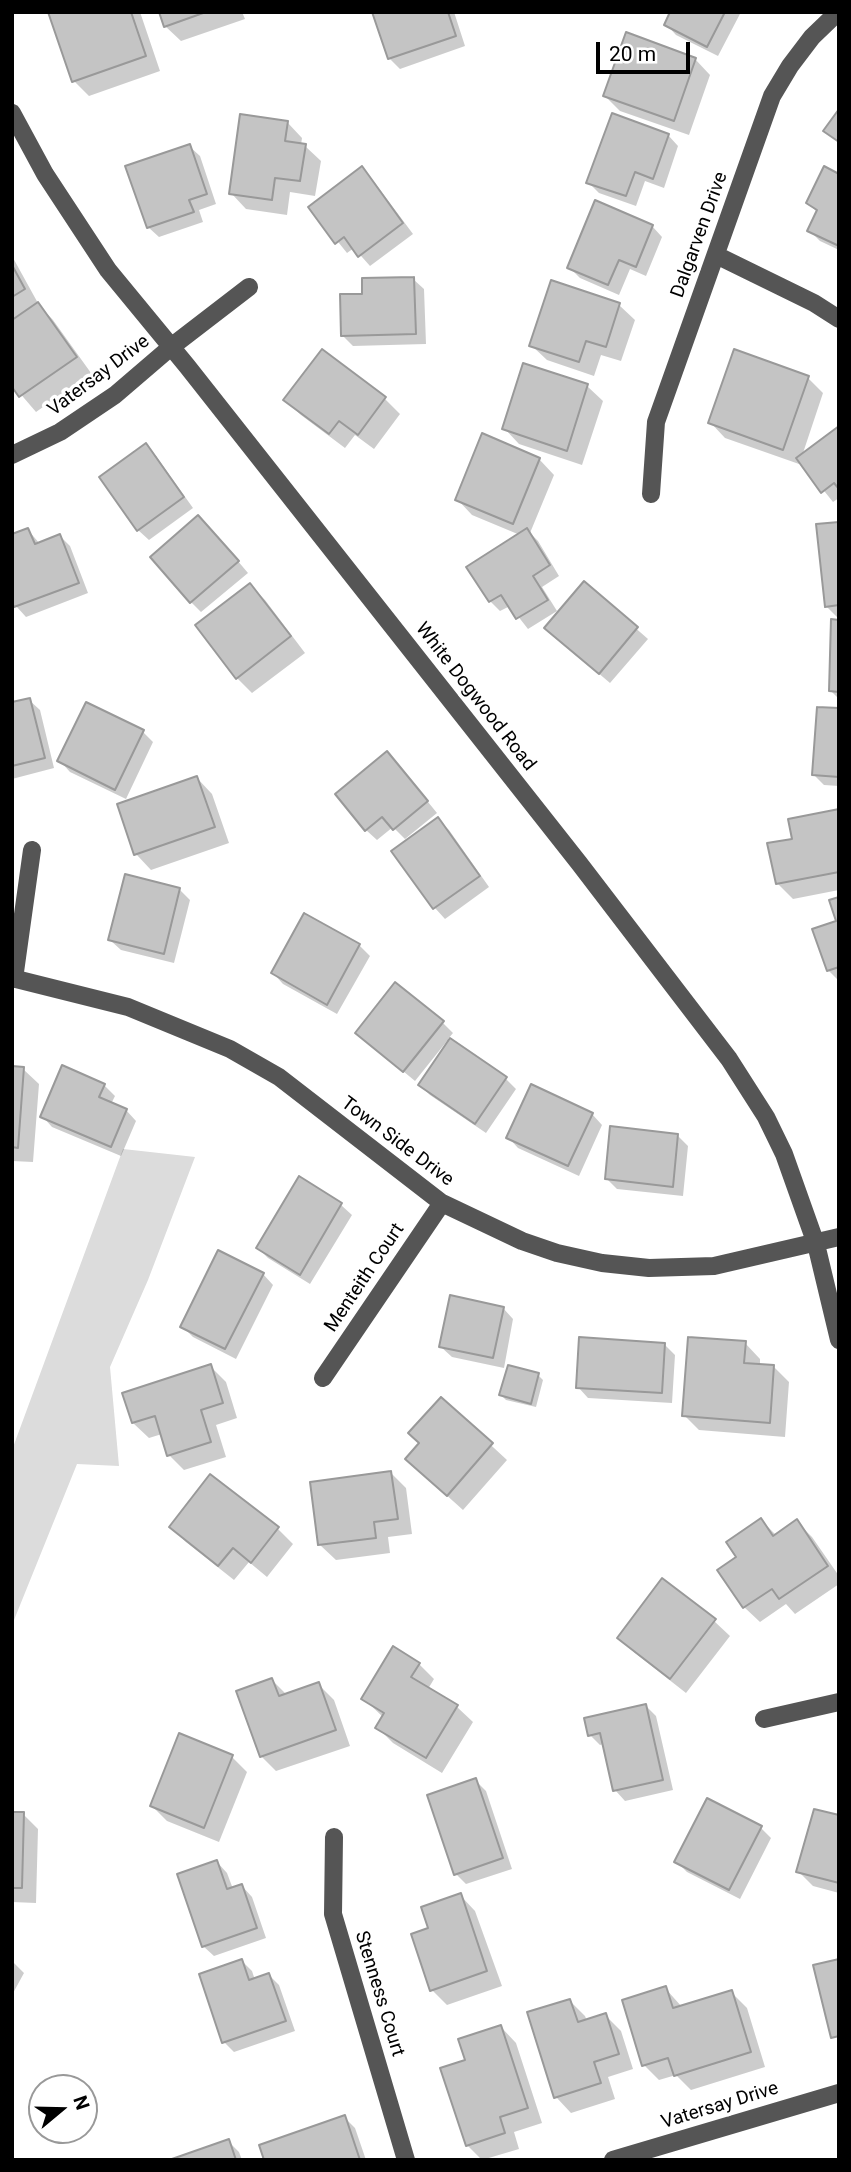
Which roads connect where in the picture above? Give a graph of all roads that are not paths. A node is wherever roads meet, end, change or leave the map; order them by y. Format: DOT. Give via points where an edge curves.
graph roads {
  1 [pos="838,12"];
  2 [pos="12,113"];
  3 [pos="716,255"];
  4 [pos="249,288"];
  5 [pos="839,319"];
  6 [pos="172,347"];
  7 [pos="12,455"];
  8 [pos="651,494"];
  9 [pos="32,850"];
  10 [pos="13,979"];
  11 [pos="442,1203"];
  12 [pos="839,1237"];
  13 [pos="816,1244"];
  14 [pos="839,1340"];
  15 [pos="323,1378"];
  16 [pos="839,1702"];
  17 [pos="764,1719"];
  18 [pos="334,1837"];
  19 [pos="839,2093"];
  20 [pos="406,2160"];
  21 [pos="613,2160"];
  1 -- 3 [label="street, Dalgarven Drive" via="812,37 772,96"];
  2 -- 6 [label="street, White Dogwood Road" via="45,174 108,270"];
  3 -- 5 [label="street"];
  3 -- 8 [label="street, Dalgarven Drive" via="656,422"];
  4 -- 6 [label="street, Vatersay Drive"];
  6 -- 7 [label="street, Vatersay Drive" via="115,395 60,432"];
  6 -- 13 [label="street, White Dogwood Road" via="729,1059 784,1154"];
  9 -- 10 [label="street"];
  10 -- 11 [label="street, Town Side Drive" via="128,1007 230,1049 279,1077"];
  11 -- 13 [label="street, Town Side Drive" via="522,1241 602,1263 649,1268 714,1266"];
  11 -- 15 [label="street, Menteith Court"];
  12 -- 13 [label="street"];
  13 -- 14 [label="street, White Dogwood Road"];
  16 -- 17 [label="street"];
  18 -- 20 [label="street, Stenness Court" via="333,1914"];
  19 -- 21 [label="street, Vatersay Drive"];
}
